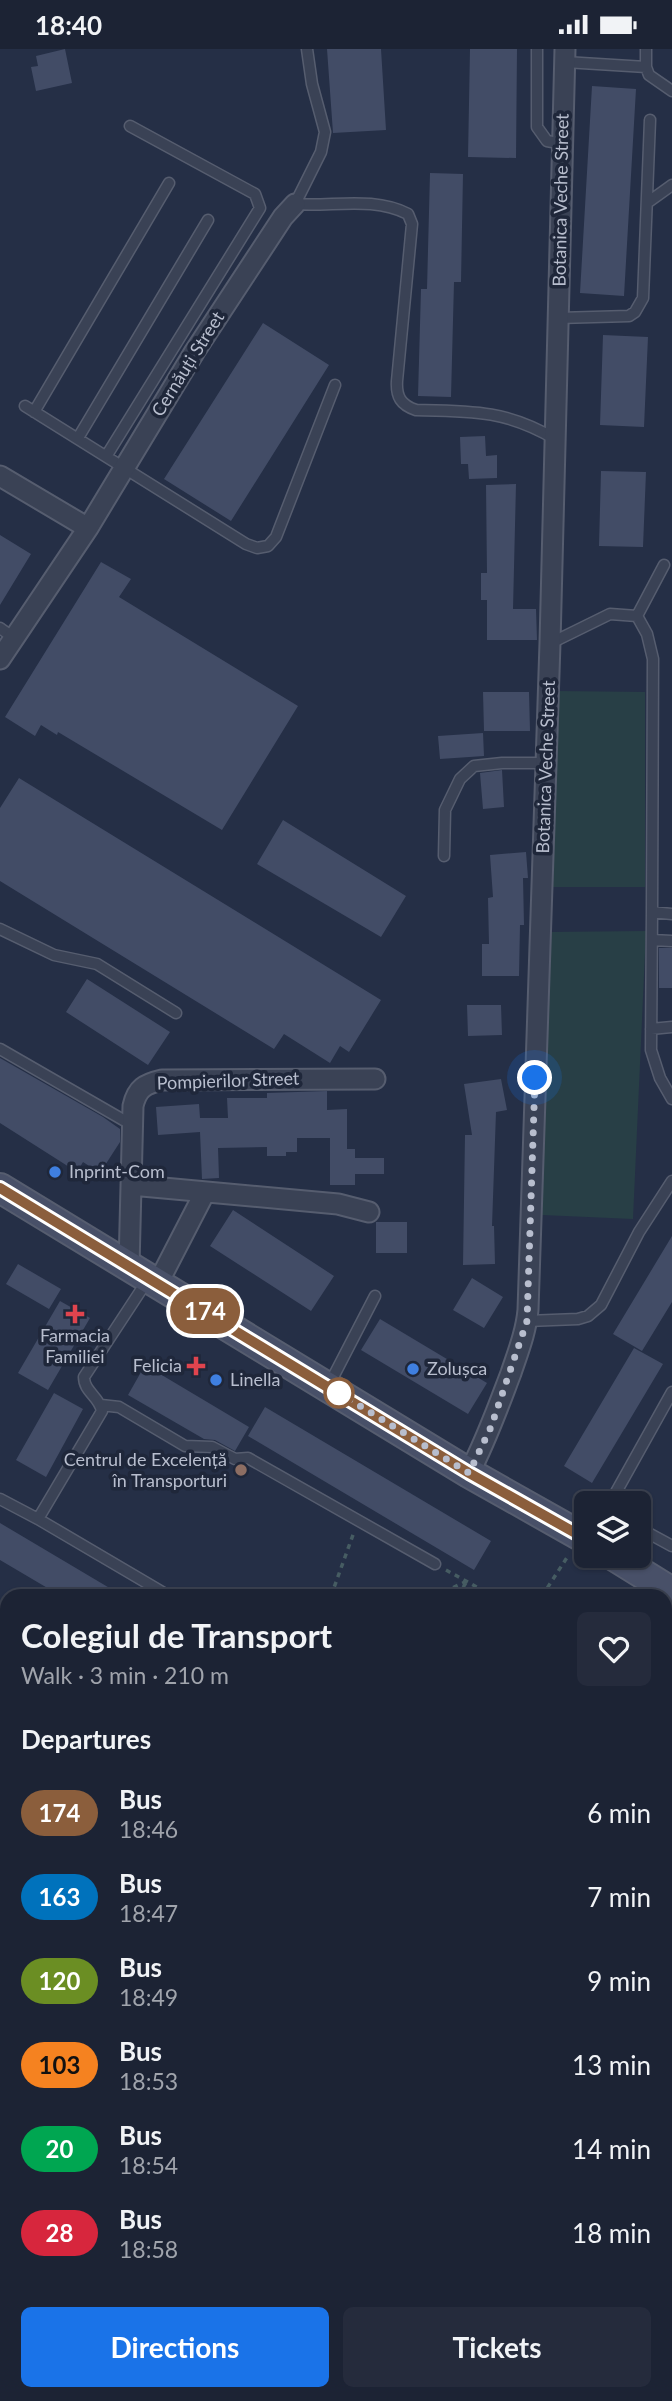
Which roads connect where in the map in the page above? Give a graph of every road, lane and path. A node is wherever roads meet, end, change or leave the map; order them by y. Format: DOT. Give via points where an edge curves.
graph roads {
  1 [pos="306,49"];
  2 [pos="537,49"];
  3 [pos="646,49"];
  4 [pos="565,55"];
  5 [pos="646,67"];
  6 [pos="672,92"];
  7 [pos="650,120"];
  8 [pos="130,126"];
  9 [pos="563,144"];
  10 [pos="169,183"];
  11 [pos="672,185"];
  12 [pos="647,203"];
  13 [pos="295,204"];
  14 [pos="208,219"];
  15 [pos="558,318"];
  16 [pos="335,385"];
  17 [pos="78,438"];
  18 [pos="555,439"];
  19 [pos="107,456"];
  20 [pos="125,467"];
  21 [pos="0,476"];
  22 [pos="88,528"];
  23 [pos="664,565"];
  24 [pos="637,616"];
  25 [pos="7,633"];
  26 [pos="550,643"];
  27 [pos="0,659"];
  28 [pos="546,764"];
  29 [pos="444,856"];
  30 [pos="652,912"];
  31 [pos="672,914"];
  32 [pos="0,929"];
  33 [pos="652,940"];
  34 [pos="672,941"];
  35 [pos="176,1013"];
  36 [pos="672,1027"];
  37 [pos="651,1029"];
  38 [pos="0,1049"];
  39 [pos="375,1079"];
  40 [pos="672,1100"];
  41 [pos="132,1125"];
  42 [pos="672,1181"];
  43 [pos="131,1185"];
  44 [pos="0,1188"];
  45 [pos="205,1192"];
  46 [pos="369,1212"];
  47 [pos="145,1276"];
  48 [pos="375,1296"];
  49 [pos="527,1321"];
  50 [pos="328,1387"];
  51 [pos="672,1392"];
  52 [pos="101,1405"];
  53 [pos="469,1473"];
  54 [pos="617,1491"];
  55 [pos="0,1499"];
  56 [pos="38,1519"];
  57 [pos="358,1520"];
  58 [pos="651,1535"];
  59 [pos="574,1545"];
  60 [pos="672,1546"];
  61 [pos="574,1551"];
  62 [pos="435,1564"];
  63 [pos="634,1568"];
  64 [pos="466,1581"];
  65 [pos="157,1589"];
  66 [pos="333,1589"];
  67 [pos="449,1589"];
  68 [pos="462,1589"];
  69 [pos="480,1589"];
  70 [pos="547,1589"];
  71 [pos="669,1589"];
  1 -- 13 [label="lane" via="325,132 321,152"];
  2 -- 9 [label="lane" via="537,127 547,141"];
  3 -- 5 [label="lane"];
  4 -- 5 [label="lane"];
  4 -- 9 [label="street, Botanica Veche Street"];
  5 -- 6 [label="lane" via="649,75"];
  7 -- 12 [label="lane"];
  8 -- 19 [label="lane" via="255,194 260,208"];
  9 -- 15 [label="street, Botanica Veche Street"];
  10 -- 17 [label="lane" via="29,409"];
  11 -- 12 [label="lane"];
  12 -- 15 [label="lane" via="643,298 635,312 615,318"];
  13 -- 18 [label="lane" via="373,204 408,214 412,224 396,392 401,401 416,410 492,413 533,425"];
  13 -- 20 [label="street, Cernăuți Street" via="195,351"];
  14 -- 17 [label="lane"];
  15 -- 18 [label="street, Botanica Veche Street"];
  16 -- 20 [label="lane" via="276,537 268,546 246,544"];
  17 -- 19 [label="lane"];
  18 -- 26 [label="street, Botanica Veche Street"];
  19 -- 20 [label="lane"];
  20 -- 22 [label="street, Cernăuți Street"];
  21 -- 22 [label="street"];
  22 -- 25 [label="street, Cernăuți Street"];
  23 -- 24 [label="lane"];
  24 -- 26 [label="lane" via="610,614"];
  24 -- 30 [label="lane" via="653,659"];
  25 -- 27 [label="street, Cernăuți Street"];
  26 -- 28 [label="street, Botanica Veche Street"];
  28 -- 29 [label="lane" via="474,767 460,779 445,810"];
  28 -- 49 [label="street, Botanica Veche Street"];
  30 -- 31 [label="lane"];
  30 -- 33 [label="lane"];
  32 -- 35 [label="lane" via="54,955 97,964"];
  33 -- 34 [label="lane"];
  33 -- 37 [label="lane"];
  36 -- 37 [label="lane"];
  37 -- 40 [label="lane" via="651,1050"];
  38 -- 41 [label="lane"];
  39 -- 41 [label="street, Pompierilor Street" via="162,1080 143,1085 136,1094"];
  41 -- 43 [label="street, Pompierilor Street"];
  42 -- 49 [label="lane" via="643,1224 601,1305 579,1319"];
  43 -- 45 [label="street"];
  43 -- 47 [label="street, Pompierilor Street"];
  44 -- 47 [label="main road"];
  45 -- 46 [label="street" via="338,1204"];
  45 -- 47 [label="street"];
  47 -- 50 [label="main road"];
  47 -- 52 [label="lane" via="84,1377 87,1391"];
  48 -- 50 [label="lane"];
  49 -- 53 [label="street, Botanica Veche Street" via="491,1427"];
  50 -- 53 [label="main road"];
  51 -- 54 [label="lane"];
  52 -- 56 [label="lane" via="102,1411"];
  52 -- 57 [label="lane" via="119,1407 185,1446 212,1447 235,1459 248,1458"];
  53 -- 59 [label="main road"];
  55 -- 56 [label="lane"];
  56 -- 65 [label="lane"];
  57 -- 62 [label="lane"];
  57 -- 66 [label="path"];
  58 -- 60 [label="lane"];
  61 -- 70 [label="path"];
  62 -- 64 [label="path"];
  63 -- 71 [label="main road"];
  64 -- 67 [label="path"];
  64 -- 68 [label="path"];
  64 -- 69 [label="path"];
}
